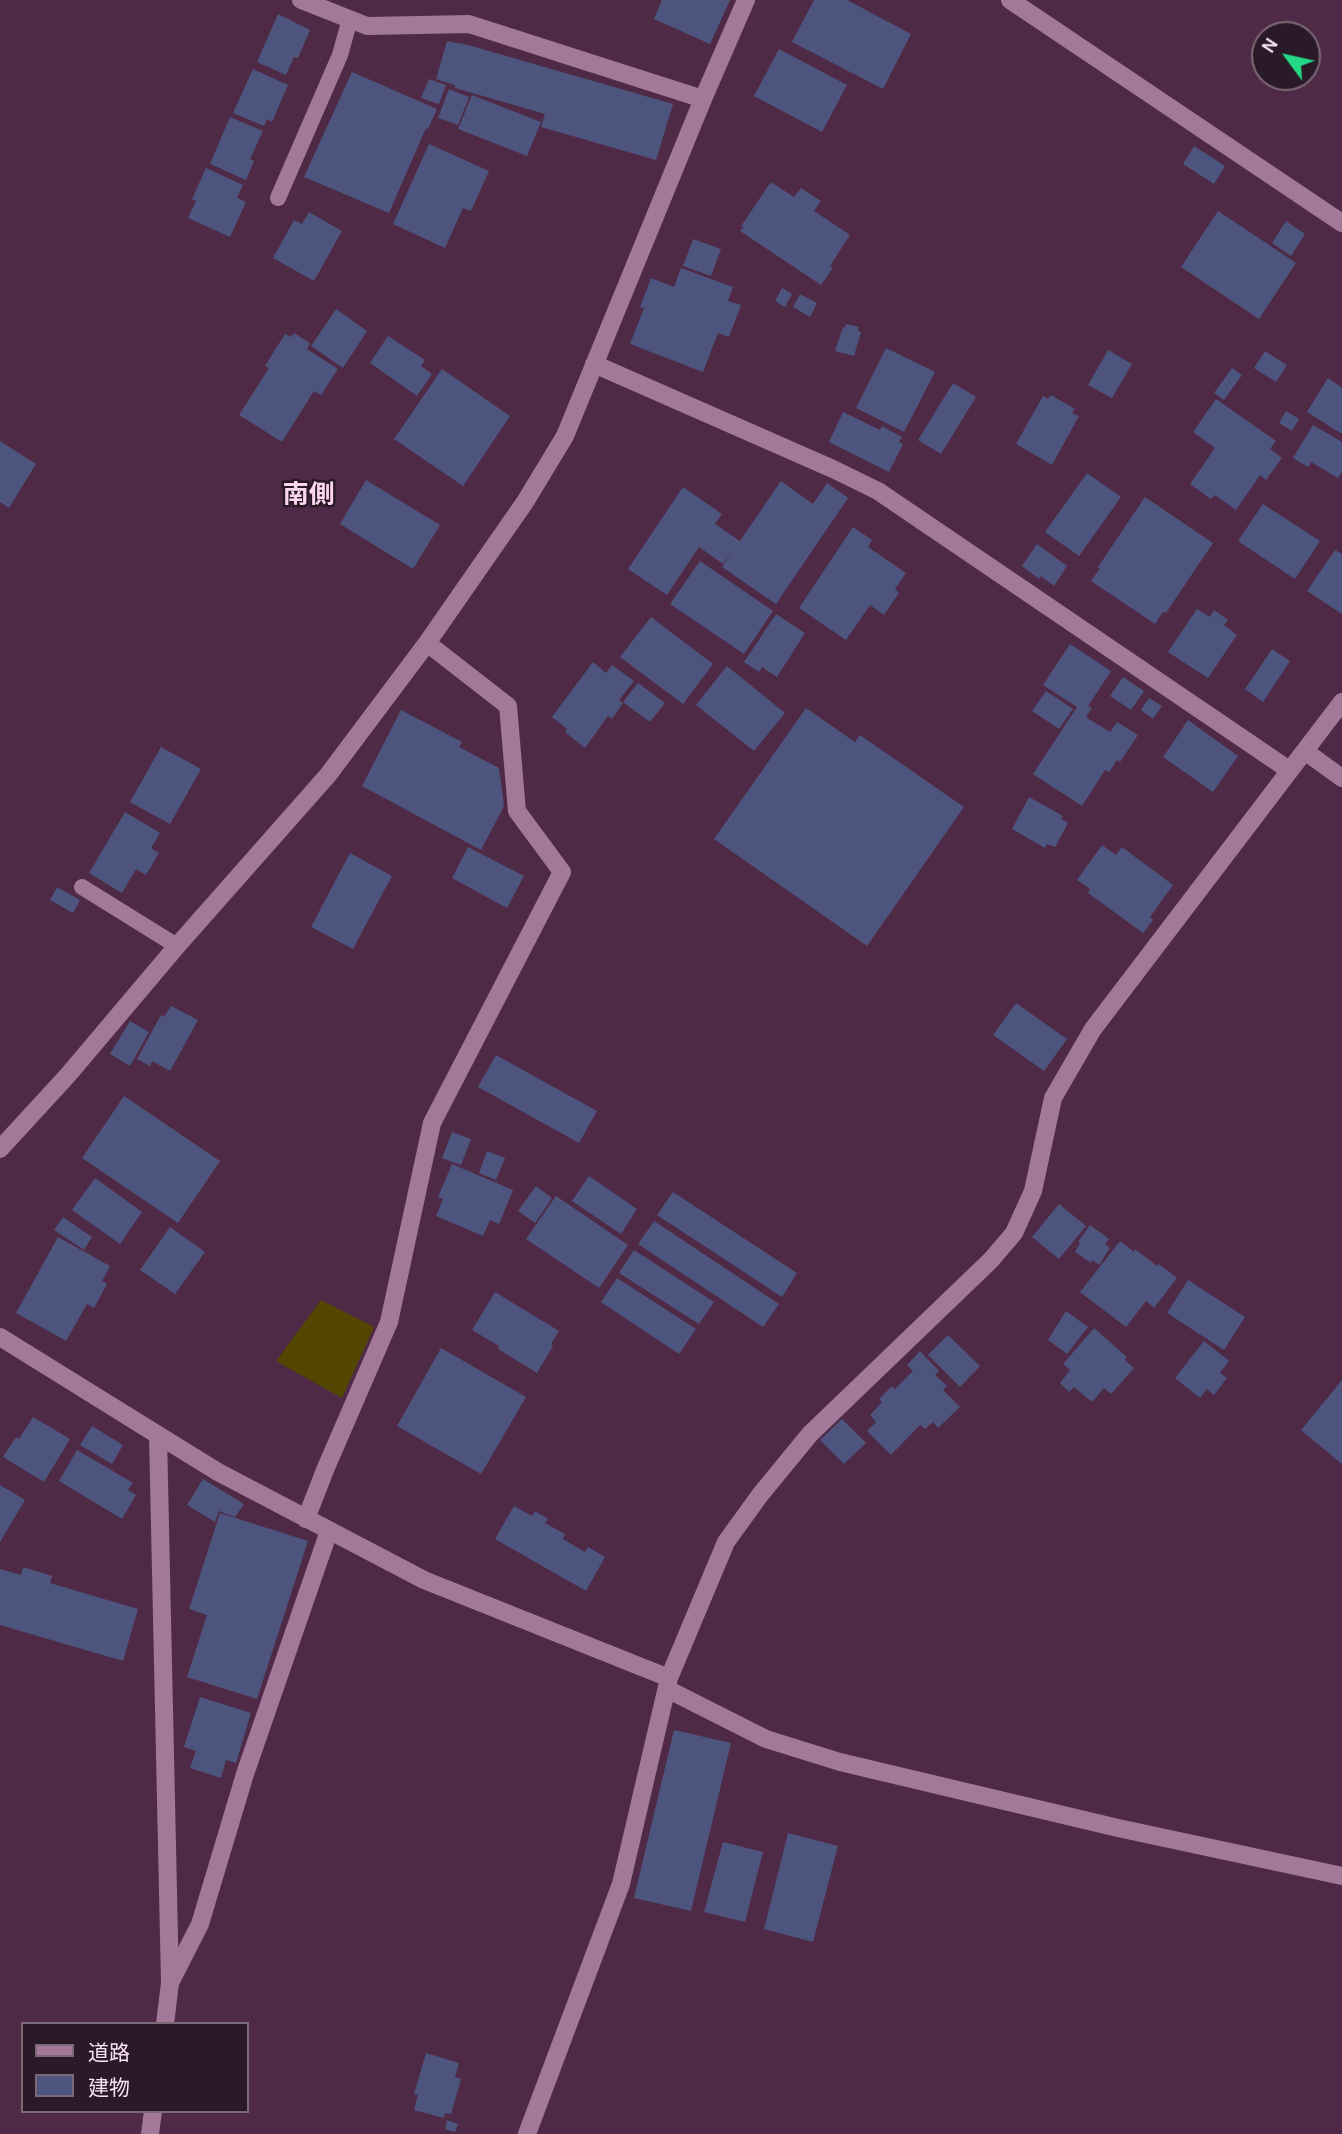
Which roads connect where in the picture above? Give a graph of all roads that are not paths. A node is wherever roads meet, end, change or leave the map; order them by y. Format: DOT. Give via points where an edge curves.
graph roads {
  1 [pos="301,0"];
  2 [pos="746,0"];
  3 [pos="1010,0"];
  4 [pos="350,19"];
  5 [pos="703,99"];
  6 [pos="278,198"];
  7 [pos="1342,223"];
  8 [pos="594,364"];
  9 [pos="427,643"];
  10 [pos="1342,702"];
  11 [pos="1306,751"];
  12 [pos="1289,770"];
  13 [pos="1342,778"];
  14 [pos="82,887"];
  15 [pos="177,946"];
  16 [pos="0,1149"];
  17 [pos="0,1336"];
  18 [pos="158,1435"];
  19 [pos="306,1519"];
  20 [pos="329,1531"];
  21 [pos="668,1683"];
  22 [pos="1342,1877"];
  23 [pos="170,1983"];
  24 [pos="165,2022"];
  25 [pos="153,2113"];
  26 [pos="150,2134"];
  27 [pos="527,2134"];
  1 -- 4 [label="street"];
  2 -- 5 [label="street"];
  3 -- 7 [label="street"];
  4 -- 5 [label="street" via="367,26 469,24"];
  4 -- 6 [label="lane" via="340,55"];
  5 -- 8 [label="street"];
  8 -- 9 [label="street" via="565,436"];
  8 -- 12 [label="street" via="878,491"];
  9 -- 15 [label="street" via="328,775"];
  9 -- 19 [label="street" via="508,706 517,811 562,872 432,1123 389,1322"];
  10 -- 11 [label="street"];
  11 -- 12 [label="street"];
  11 -- 13 [label="street"];
  12 -- 21 [label="street" via="1093,1029 1054,1098 1032,1191 1014,1233 810,1434 760,1495 726,1542"];
  14 -- 15 [label="lane"];
  15 -- 16 [label="street"];
  17 -- 18 [label="street"];
  18 -- 19 [label="street"];
  18 -- 23 [label="street"];
  19 -- 20 [label="street"];
  20 -- 21 [label="street" via="424,1580"];
  20 -- 23 [label="street" via="244,1774 200,1924"];
  21 -- 22 [label="street" via="766,1739 840,1762"];
  21 -- 27 [label="street" via="621,1884"];
  23 -- 24 [label="street"];
  25 -- 26 [label="street"];
}
